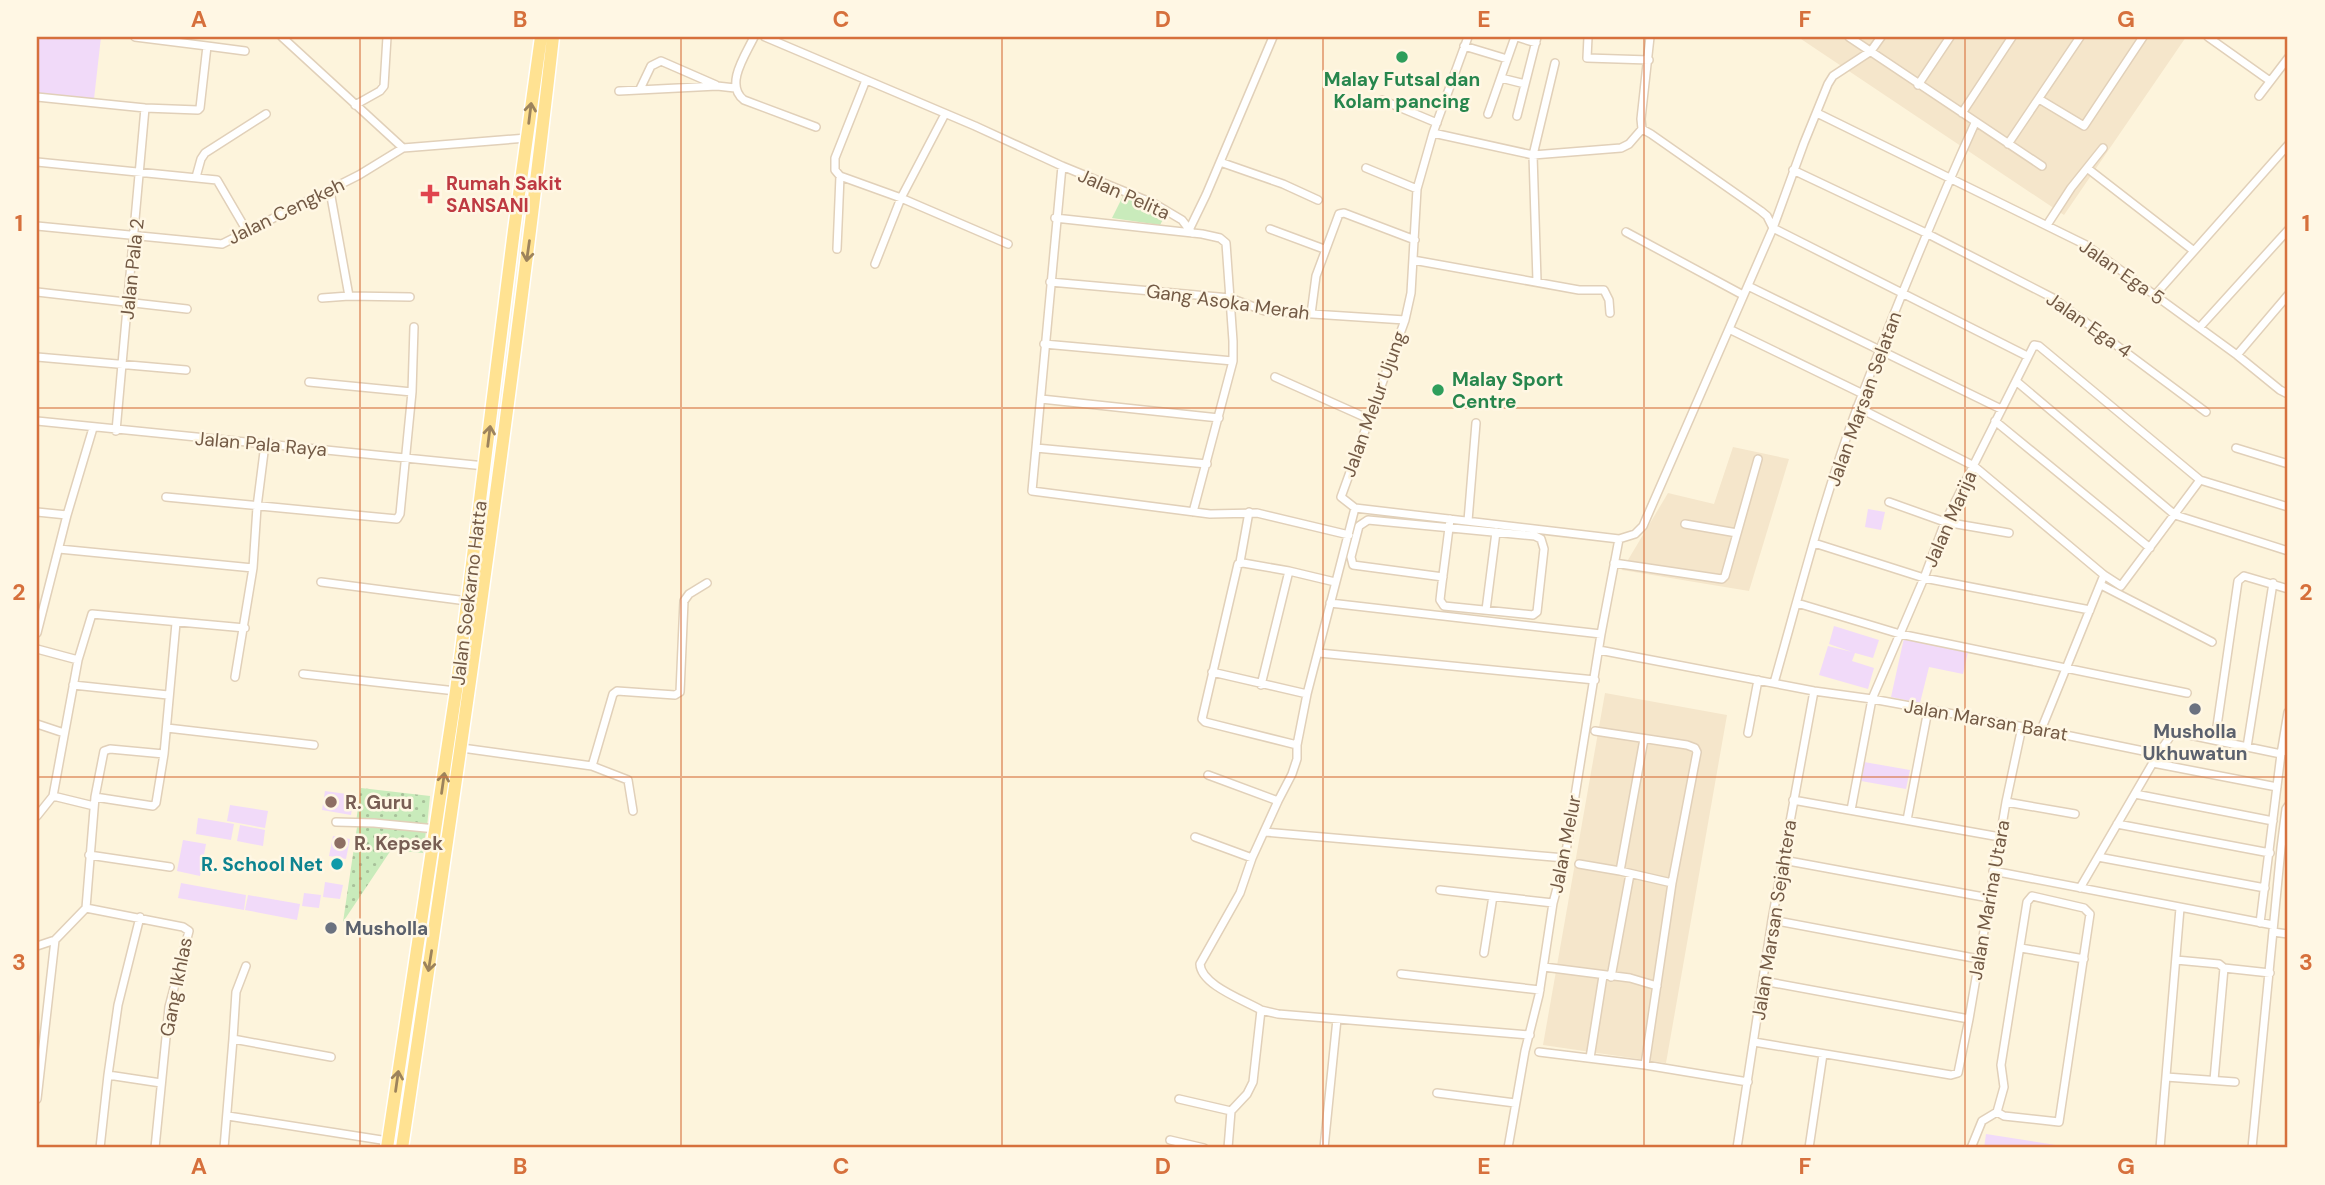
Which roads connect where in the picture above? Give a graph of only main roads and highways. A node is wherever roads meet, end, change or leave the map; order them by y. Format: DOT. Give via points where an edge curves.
graph roads {
  1 [pos="541,37"];
  2 [pos="553,37"];
  3 [pos="519,202"];
  4 [pos="534,204"];
  5 [pos="434,891"];
  6 [pos="388,1145"];
  7 [pos="402,1148"];
  3 -- 1 [label="main road, Jalan Soekarno Hatta, one-way"];
  2 -- 4 [label="main road, Jalan Soekarno Hatta"];
  3 -- 4 [label="main road"];
  5 -- 3 [label="main road, Jalan Soekarno Hatta, one-way" via="437,830"];
  4 -- 5 [label="main road, Jalan Soekarno Hatta, one-way" via="462,748"];
  6 -- 5 [label="main road, Jalan Soekarno Hatta, one-way"];
  5 -- 7 [label="main road, Jalan Soekarno Hatta, one-way"];
}
